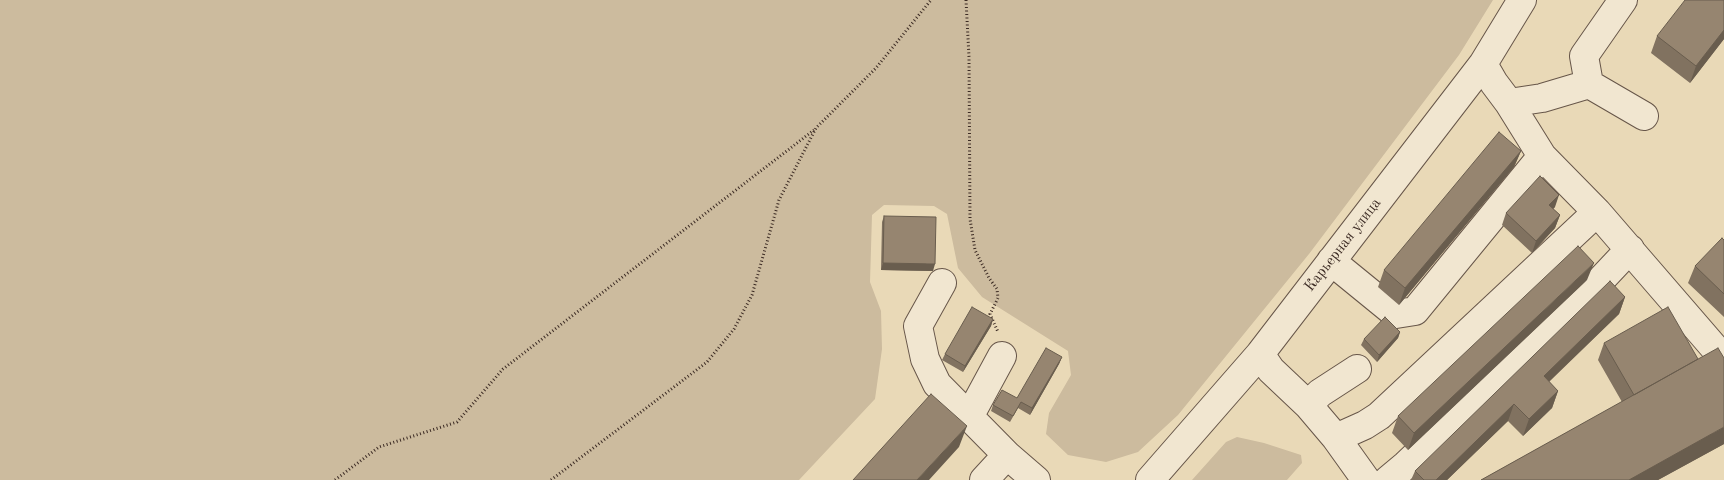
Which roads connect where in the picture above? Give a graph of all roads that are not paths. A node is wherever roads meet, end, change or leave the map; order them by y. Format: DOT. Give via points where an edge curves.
graph roads {
  1 [pos="1522,0"];
  2 [pos="1623,0"];
  3 [pos="1483,64"];
  4 [pos="1589,84"];
  5 [pos="1510,103"];
  6 [pos="1644,116"];
  7 [pos="1542,156"];
  8 [pos="1597,212"];
  9 [pos="1630,249"];
  10 [pos="1331,261"];
  11 [pos="942,283"];
  12 [pos="1260,354"];
  13 [pos="1002,356"];
  14 [pos="1724,359"];
  15 [pos="1358,369"];
  16 [pos="1308,405"];
  17 [pos="969,417"];
  18 [pos="1336,438"];
  19 [pos="1006,455"];
  20 [pos="984,480"];
  21 [pos="1036,480"];
  22 [pos="1150,480"];
  23 [pos="1366,480"];
  24 [pos="1388,480"];
  1 -- 3 [label="street, Карьерная улица"];
  2 -- 4 [label="street" via="1584,56"];
  3 -- 5 [label="street"];
  3 -- 10 [label="street, Карьерная улица"];
  4 -- 5 [label="street" via="1542,98"];
  4 -- 6 [label="street"];
  5 -- 7 [label="street"];
  7 -- 8 [label="street"];
  7 -- 10 [label="street" via="1415,311 1396,314"];
  8 -- 9 [label="street"];
  8 -- 18 [label="street" via="1379,416 1366,426"];
  9 -- 14 [label="street"];
  9 -- 24 [label="street" via="1590,291"];
  10 -- 12 [label="street, Карьерная улица"];
  11 -- 17 [label="street" via="918,326 925,359 937,384"];
  12 -- 16 [label="street" via="1270,370"];
  12 -- 22 [label="street, Карьерная улица"];
  13 -- 17 [label="street"];
  15 -- 16 [label="street" via="1320,393"];
  16 -- 18 [label="street"];
  17 -- 19 [label="street"];
  18 -- 23 [label="street"];
  19 -- 20 [label="street"];
  19 -- 21 [label="street"];
}
